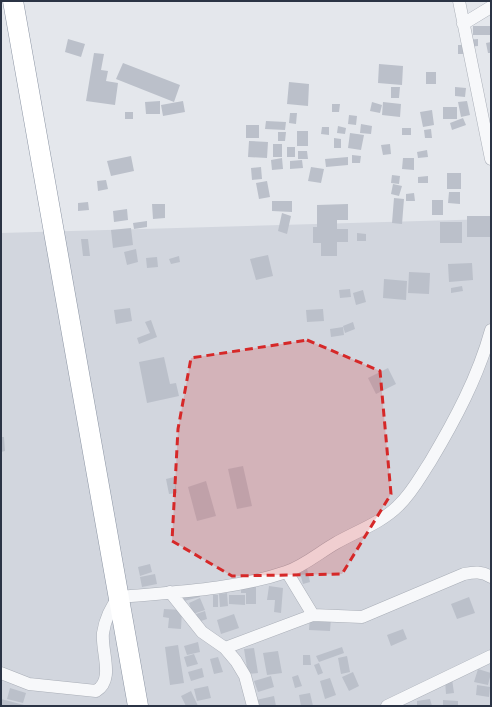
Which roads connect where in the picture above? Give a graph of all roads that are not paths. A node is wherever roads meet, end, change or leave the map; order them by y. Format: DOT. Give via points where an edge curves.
graph roads {
  1 [pos="13,1"];
  2 [pos="459,1"];
  3 [pos="491,7"];
  4 [pos="463,24"];
  5 [pos="490,151"];
  6 [pos="491,330"];
  7 [pos="287,572"];
  8 [pos="491,577"];
  9 [pos="170,592"];
  10 [pos="119,597"];
  11 [pos="313,615"];
  12 [pos="225,648"];
  13 [pos="491,656"];
  14 [pos="1,673"];
  15 [pos="138,706"];
  16 [pos="253,706"];
  17 [pos="387,706"];
  1 -- 10 [label="highway"];
  2 -- 4 [label="street"];
  3 -- 4 [label="street"];
  4 -- 5 [label="street"];
  6 -- 7 [label="street" via="472,384 439,447 412,491 398,507 382,519"];
  7 -- 9 [label="street" via="247,582"];
  7 -- 11 [label="street"];
  8 -- 11 [label="street" via="476,572 464,574 362,616"];
  9 -- 10 [label="street"];
  9 -- 12 [label="street" via="202,632"];
  10 -- 14 [label="street" via="111,606 105,623 103,634 106,676 96,691 29,684"];
  10 -- 15 [label="highway"];
  11 -- 12 [label="street"];
  12 -- 16 [label="street" via="246,676"];
  13 -- 17 [label="street"];
}
